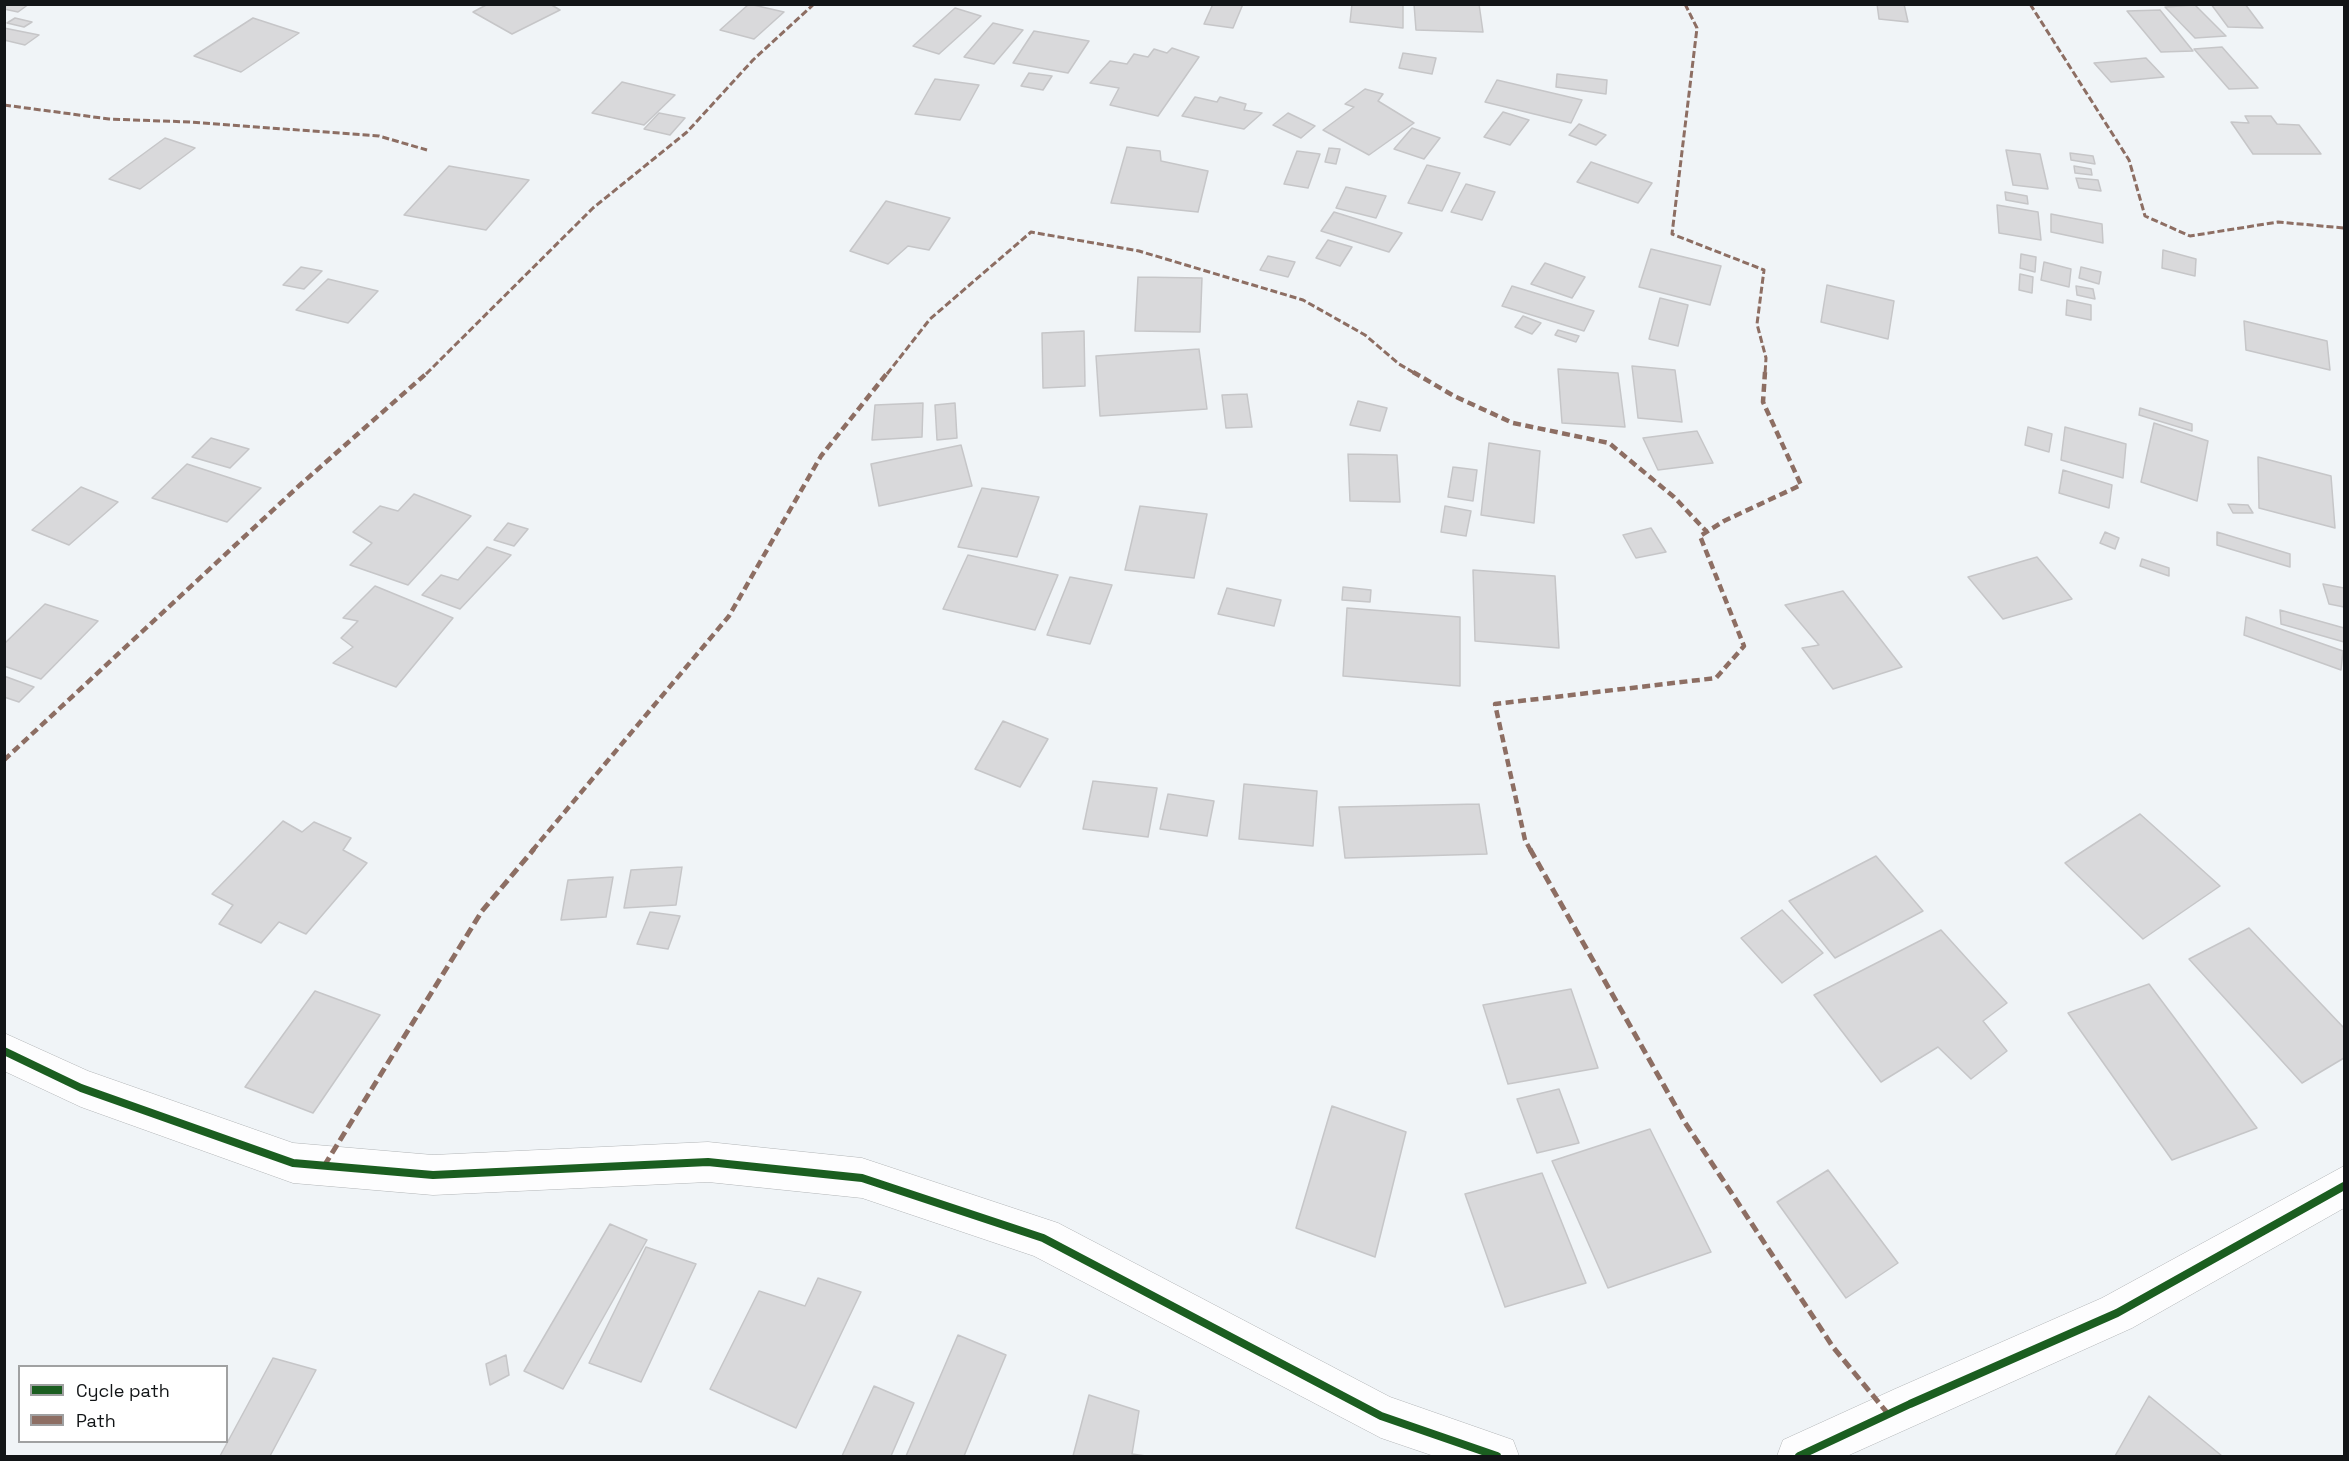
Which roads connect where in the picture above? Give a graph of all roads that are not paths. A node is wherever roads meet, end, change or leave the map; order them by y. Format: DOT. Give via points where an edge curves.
graph roads {
  1 [pos="4,1051"];
  2 [pos="2344,1186"];
  3 [pos="1497,1456"];
  4 [pos="1799,1456"];
  1 -- 3 [label="street" via="81,1088 293,1163 433,1175 708,1161 862,1178 1043,1238 1381,1416"];
  2 -- 4 [label="street" via="2117,1313"];
}
